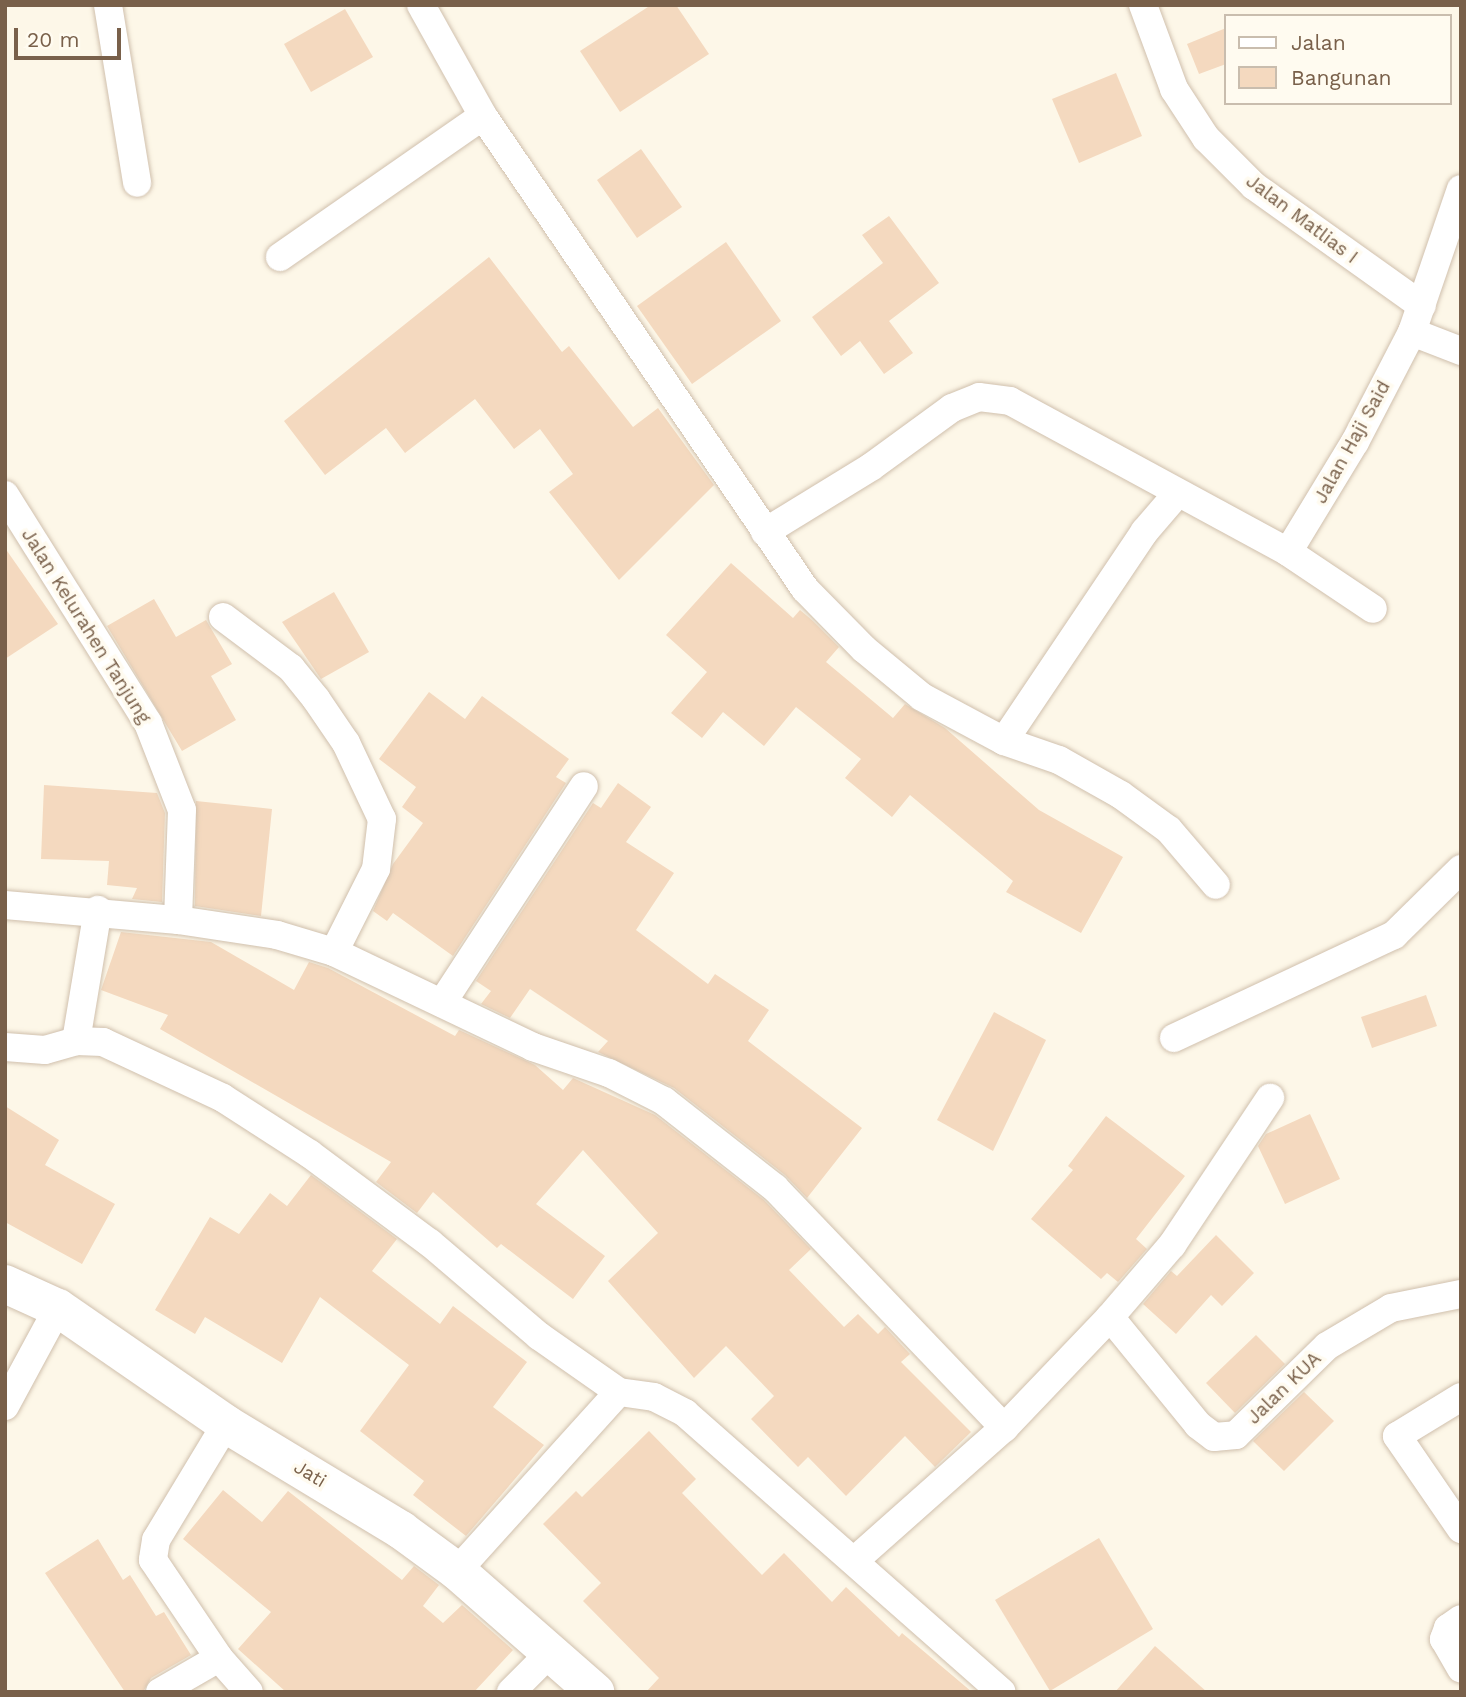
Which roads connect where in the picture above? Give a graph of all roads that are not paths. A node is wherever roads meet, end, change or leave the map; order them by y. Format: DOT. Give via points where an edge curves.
graph roads {
  1 [pos="108,5"];
  2 [pos="421,5"];
  3 [pos="1143,5"];
  4 [pos="483,116"];
  5 [pos="137,183"];
  6 [pos="1461,189"];
  7 [pos="281,257"];
  8 [pos="1417,319"];
  9 [pos="1461,351"];
  10 [pos="1176,495"];
  11 [pos="6,496"];
  12 [pos="765,532"];
  13 [pos="1288,552"];
  14 [pos="1373,609"];
  15 [pos="223,617"];
  16 [pos="1004,741"];
  17 [pos="584,786"];
  18 [pos="1461,869"];
  19 [pos="1216,885"];
  20 [pos="5,905"];
  21 [pos="98,910"];
  22 [pos="178,920"];
  23 [pos="334,952"];
  24 [pos="443,1003"];
  25 [pos="1174,1038"];
  26 [pos="76,1041"];
  27 [pos="5,1047"];
  28 [pos="1270,1098"];
  29 [pos="5,1284"];
  30 [pos="1461,1294"];
  31 [pos="58,1308"];
  32 [pos="1110,1317"];
  33 [pos="619,1392"];
  34 [pos="1461,1397"];
  35 [pos="5,1406"];
  36 [pos="226,1424"];
  37 [pos="1004,1428"];
  38 [pos="1461,1529"];
  39 [pos="854,1561"];
  40 [pos="457,1571"];
  41 [pos="1461,1619"];
  42 [pos="549,1654"];
  43 [pos="219,1658"];
  44 [pos="1456,1661"];
  45 [pos="160,1692"];
  46 [pos="249,1692"];
  47 [pos="511,1692"];
  48 [pos="595,1692"];
  49 [pos="1002,1692"];
  1 -- 5 [label="street"];
  2 -- 4 [label="street"];
  3 -- 8 [label="street, Jalan Matlias I" via="1174,89 1206,138 1254,187"];
  4 -- 7 [label="street"];
  4 -- 12 [label="street"];
  6 -- 8 [label="street, Jalan Haji Said"];
  8 -- 9 [label="street"];
  8 -- 13 [label="street, Jalan Haji Said"];
  10 -- 12 [label="street" via="1010,401 979,397 952,408 871,467"];
  10 -- 13 [label="street"];
  10 -- 16 [label="street" via="1145,531"];
  11 -- 22 [label="street, Jalan Kelurahen Tanjung" via="148,723 182,810"];
  12 -- 16 [label="street" via="805,589 864,649 922,697"];
  13 -- 14 [label="street"];
  15 -- 23 [label="street" via="291,668 316,698 346,743 382,819 376,869"];
  16 -- 19 [label="street" via="1059,760 1121,795 1169,830"];
  17 -- 24 [label="street"];
  18 -- 25 [label="street" via="1394,935"];
  20 -- 21 [label="street"];
  21 -- 22 [label="street"];
  21 -- 26 [label="street"];
  22 -- 23 [label="street" via="277,936"];
  23 -- 24 [label="street"];
  24 -- 37 [label="street" via="533,1047 609,1073 689,1117 775,1188"];
  26 -- 27 [label="street" via="45,1049"];
  26 -- 33 [label="street" via="103,1042 143,1059 223,1098 310,1154 430,1243 539,1336"];
  28 -- 32 [label="street" via="1172,1245"];
  29 -- 31 [label="street, Jati"];
  30 -- 32 [label="street, Jalan KUA" via="1391,1308 1327,1346 1236,1435 1214,1437 1198,1425"];
  31 -- 35 [label="street"];
  31 -- 36 [label="street, Jati"];
  32 -- 37 [label="street"];
  33 -- 39 [label="street" via="654,1397 685,1413"];
  33 -- 40 [label="street"];
  34 -- 38 [label="street" via="1396,1436"];
  36 -- 40 [label="street, Jati" via="401,1530"];
  36 -- 43 [label="street" via="156,1540 153,1560"];
  37 -- 39 [label="street"];
  39 -- 49 [label="street"];
  40 -- 42 [label="street, Jati"];
  41 -- 44 [label="street" via="1448,1628 1444,1639"];
  42 -- 47 [label="street"];
  42 -- 48 [label="street, Jati"];
  43 -- 45 [label="street"];
  43 -- 46 [label="street"];
}
